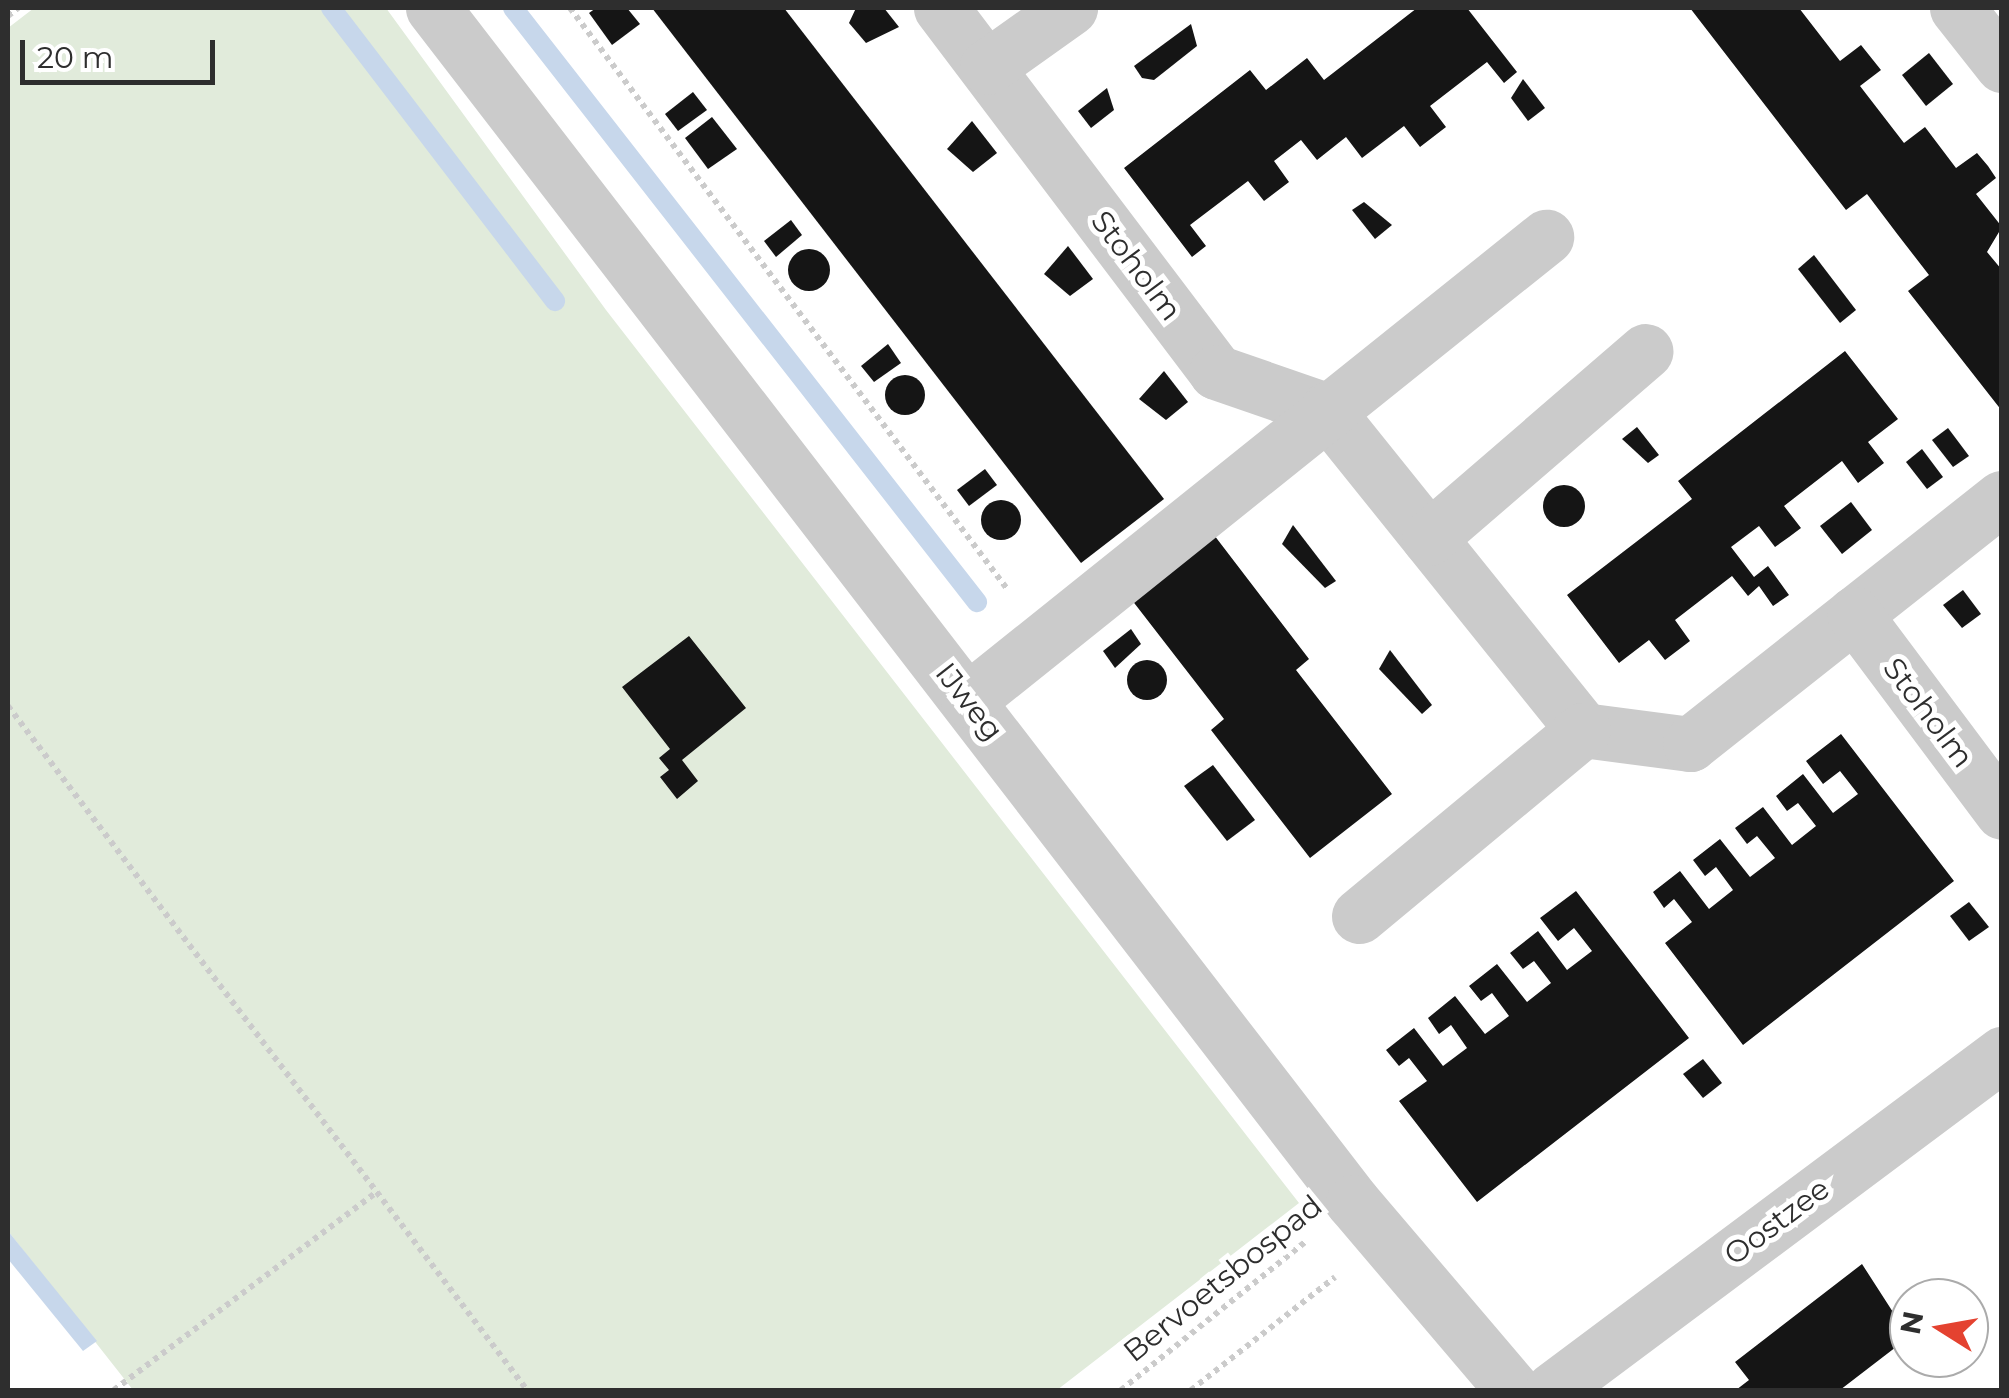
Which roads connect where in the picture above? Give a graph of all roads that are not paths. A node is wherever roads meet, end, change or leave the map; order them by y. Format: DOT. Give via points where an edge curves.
graph roads {
  1 [pos="433,8"];
  2 [pos="941,8"];
  3 [pos="1070,8"];
  4 [pos="1956,8"];
  5 [pos="2002,65"];
  6 [pos="987,67"];
  7 [pos="1546,237"];
  8 [pos="1646,351"];
  9 [pos="1326,410"];
  10 [pos="2002,498"];
  11 [pos="1428,538"];
  12 [pos="1854,614"];
  13 [pos="968,700"];
  14 [pos="1583,730"];
  15 [pos="2002,812"];
  16 [pos="1360,916"];
  17 [pos="2002,1054"];
  18 [pos="1513,1390"];
  19 [pos="1552,1390"];
  1 -- 13 [label="street, IJweg"];
  2 -- 6 [label="street, Stoholm"];
  3 -- 6 [label="street"];
  4 -- 5 [label="street"];
  6 -- 9 [label="street, Stoholm" via="1216,372"];
  7 -- 9 [label="street"];
  8 -- 11 [label="street"];
  9 -- 11 [label="street"];
  9 -- 13 [label="street"];
  10 -- 12 [label="street"];
  11 -- 14 [label="street"];
  12 -- 14 [label="street" via="1690,744"];
  12 -- 15 [label="street, Stoholm"];
  13 -- 18 [label="street, IJweg" via="1369,1220"];
  14 -- 16 [label="street"];
  17 -- 19 [label="street, Oostzee"];
}
